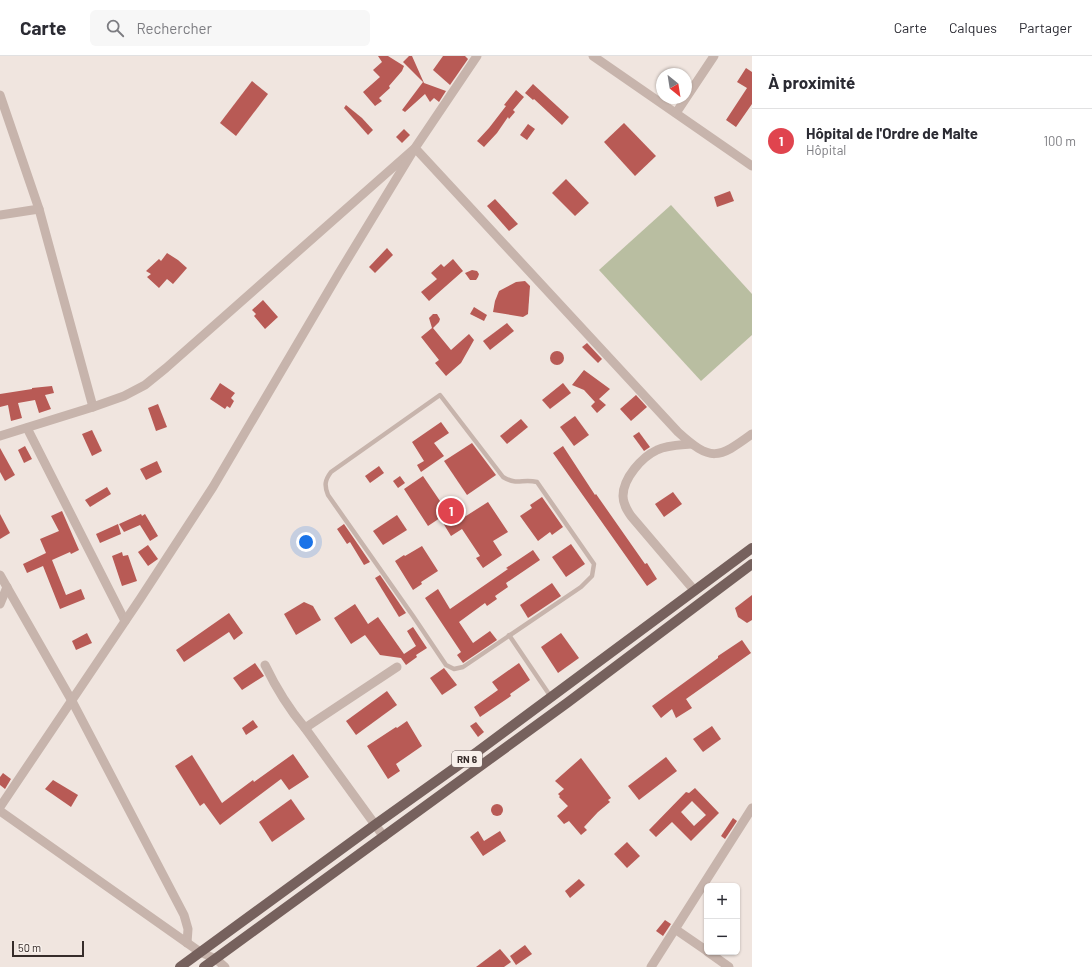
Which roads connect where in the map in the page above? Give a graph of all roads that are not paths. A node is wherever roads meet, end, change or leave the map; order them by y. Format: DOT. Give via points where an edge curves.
graph roads {
  1 [pos="478,56"];
  2 [pos="593,56"];
  3 [pos="714,56"];
  4 [pos="0,95"];
  5 [pos="676,113"];
  6 [pos="415,148"];
  7 [pos="752,166"];
  8 [pos="39,209"];
  9 [pos="0,215"];
  10 [pos="93,407"];
  11 [pos="27,428"];
  12 [pos="752,434"];
  13 [pos="0,436"];
  14 [pos="691,444"];
  15 [pos="752,548"];
  16 [pos="752,564"];
  17 [pos="0,574"];
  18 [pos="7,587"];
  19 [pos="694,590"];
  20 [pos="0,604"];
  21 [pos="125,621"];
  22 [pos="509,635"];
  23 [pos="265,665"];
  24 [pos="397,666"];
  25 [pos="551,697"];
  26 [pos="72,701"];
  27 [pos="305,728"];
  28 [pos="0,807"];
  29 [pos="0,811"];
  30 [pos="751,813"];
  31 [pos="376,824"];
  32 [pos="384,837"];
  33 [pos="675,929"];
  34 [pos="187,943"];
  35 [pos="704,950"];
  36 [pos="200,952"];
  37 [pos="712,955"];
  38 [pos="216,959"];
  39 [pos="180,967"];
  40 [pos="204,967"];
  41 [pos="225,967"];
  42 [pos="651,967"];
  43 [pos="730,967"];
  1 -- 6 [label="street"];
  2 -- 5 [label="street"];
  3 -- 5 [label="street"];
  4 -- 8 [label="street"];
  5 -- 7 [label="street"];
  6 -- 10 [label="street" via="145,385"];
  6 -- 14 [label="street"];
  6 -- 21 [label="street" via="338,273 213,487"];
  8 -- 9 [label="street"];
  8 -- 10 [label="street"];
  10 -- 11 [label="street"];
  11 -- 13 [label="street"];
  11 -- 21 [label="street"];
  12 -- 14 [label="street" via="732,449 716,454 708,453"];
  14 -- 19 [label="street" via="658,449 646,456 634,469 626,483 623,496 631,516"];
  15 -- 19 [label="main road, RN 6"];
  16 -- 32 [label="main road, RN 6"];
  17 -- 18 [label="street"];
  18 -- 20 [label="street"];
  18 -- 26 [label="street"];
  19 -- 25 [label="main road, RN 6"];
  21 -- 26 [label="street"];
  22 -- 22 [label="lane" via="463,667 454,669 446,665 325,488 331,472 440,396 503,478 519,483 529,480 537,482 594,564 592,576 581,587"];
  22 -- 25 [label="lane"];
  23 -- 27 [label="street" via="286,703"];
  24 -- 27 [label="street"];
  25 -- 31 [label="main road, RN 6"];
  26 -- 28 [label="street"];
  26 -- 34 [label="street" via="184,915 188,929"];
  27 -- 31 [label="street"];
  29 -- 34 [label="street"];
  30 -- 33 [label="street"];
  31 -- 32 [label="street"];
  31 -- 36 [label="main road, RN 6"];
  32 -- 38 [label="main road, RN 6"];
  33 -- 35 [label="street"];
  33 -- 42 [label="street"];
  34 -- 36 [label="street"];
  36 -- 38 [label="street"];
  36 -- 39 [label="main road, RN 6"];
  37 -- 43 [label="street"];
  38 -- 40 [label="main road, RN 6"];
  38 -- 41 [label="street"];
}
